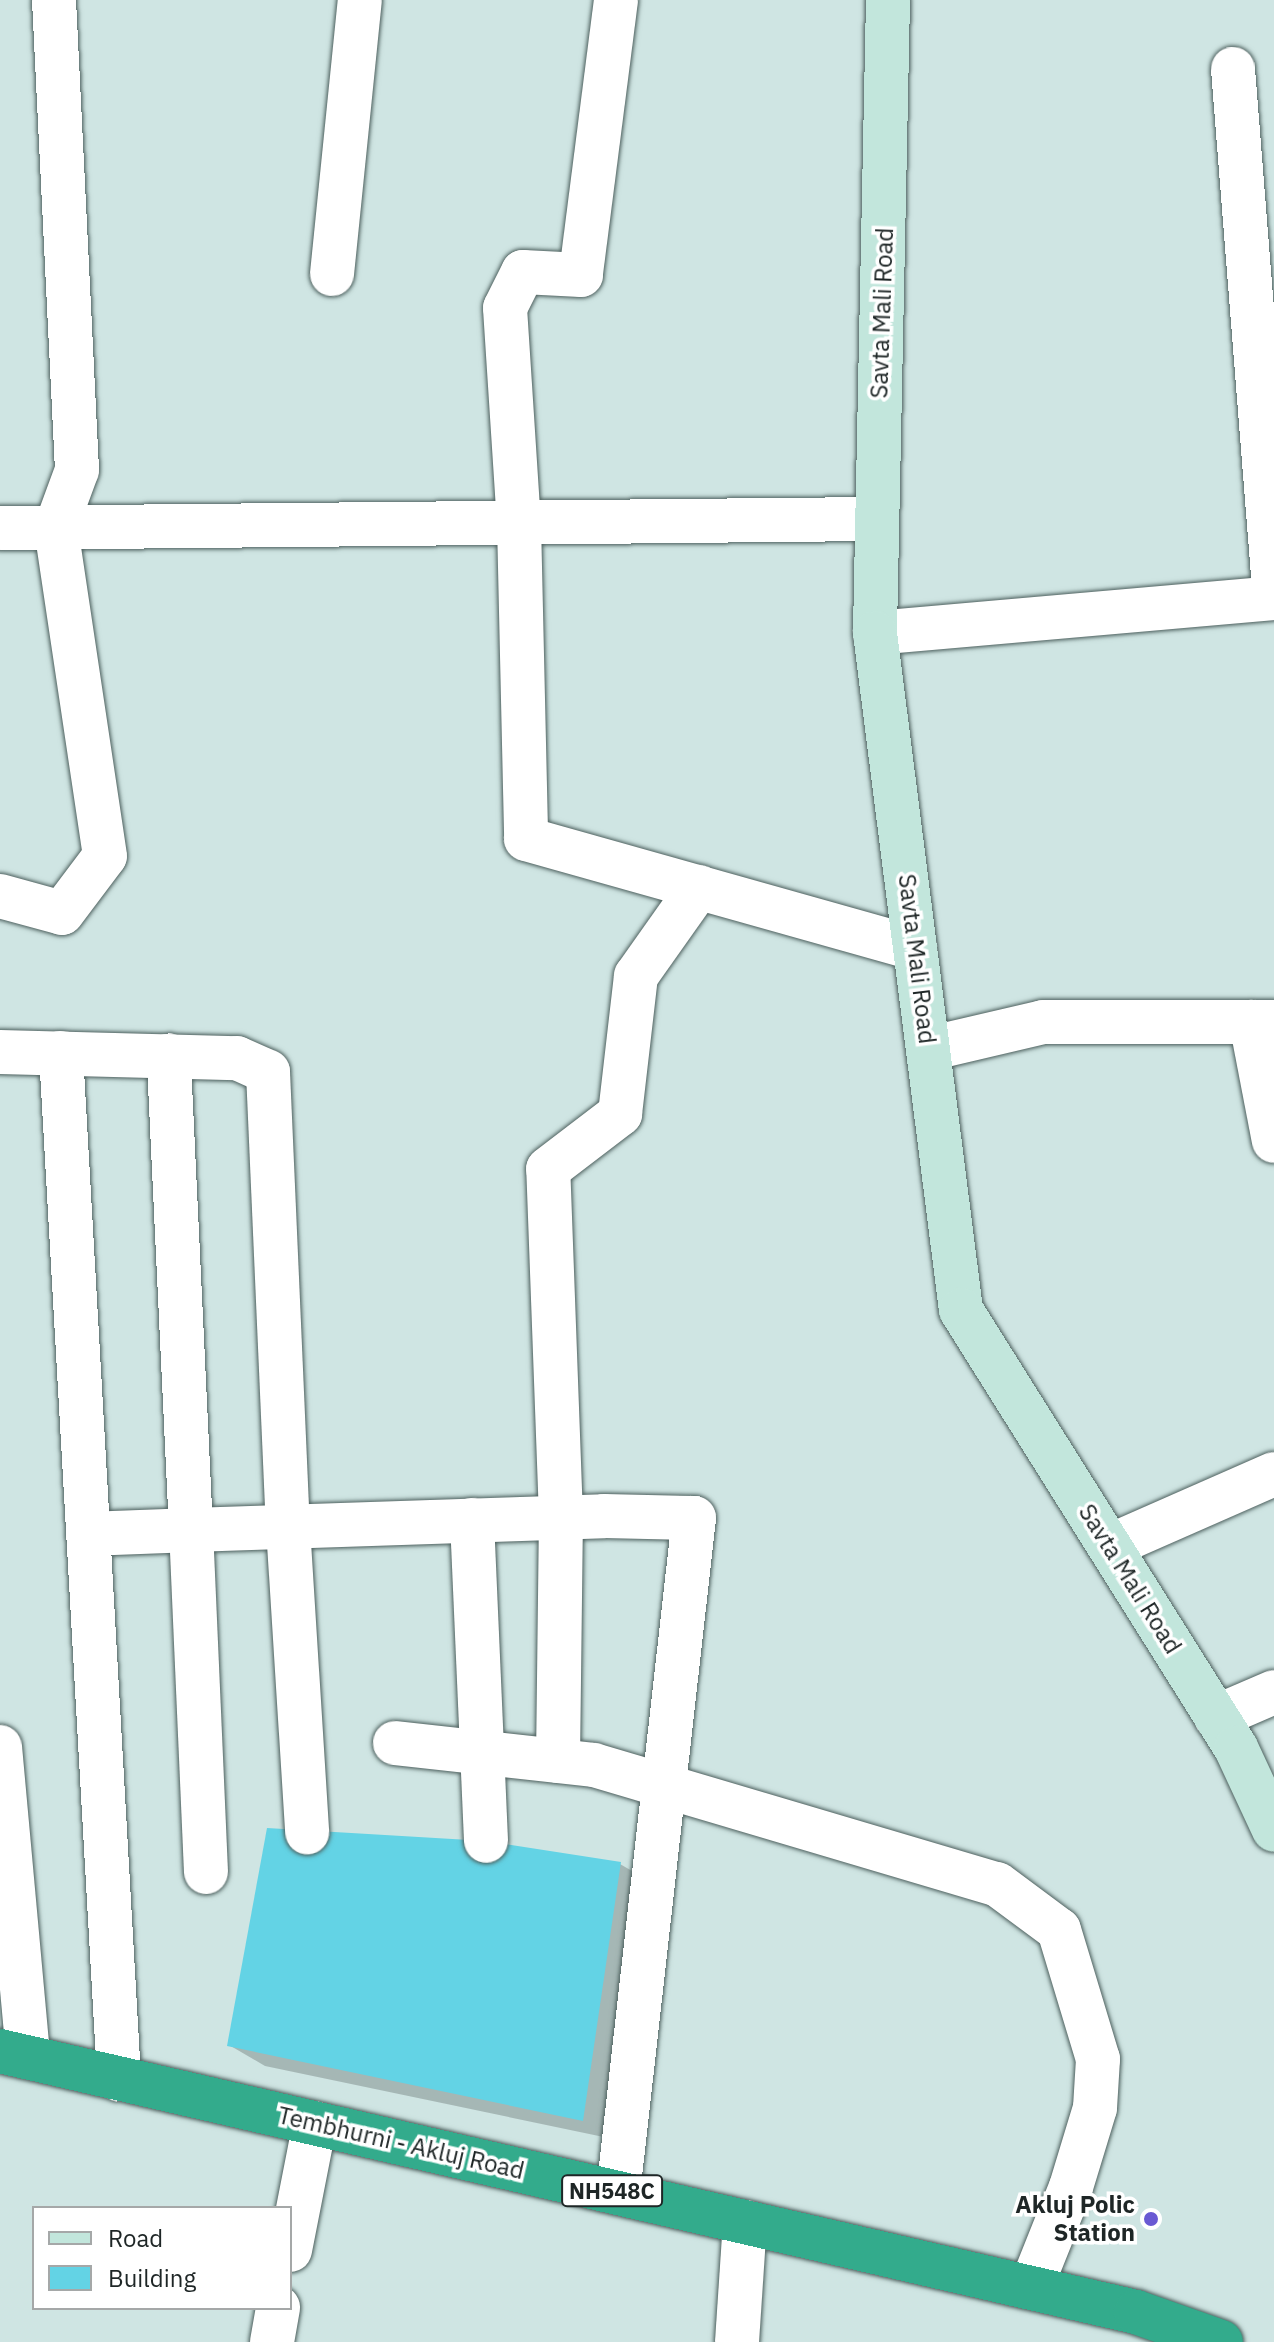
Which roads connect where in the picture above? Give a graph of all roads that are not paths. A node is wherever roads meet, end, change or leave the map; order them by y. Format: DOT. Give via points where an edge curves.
graph roads {
  1 [pos="54,0"];
  2 [pos="360,0"];
  3 [pos="616,0"];
  4 [pos="888,0"];
  5 [pos="1233,69"];
  6 [pos="332,274"];
  7 [pos="876,519"];
  8 [pos="519,523"];
  9 [pos="56,527"];
  10 [pos="0,528"];
  11 [pos="1274,588"];
  12 [pos="1274,598"];
  13 [pos="875,633"];
  14 [pos="699,887"];
  15 [pos="0,896"];
  16 [pos="915,948"];
  17 [pos="1262,1022"];
  18 [pos="928,1049"];
  19 [pos="0,1052"];
  20 [pos="61,1053"];
  21 [pos="169,1056"];
  22 [pos="1274,1141"];
  23 [pos="1274,1474"];
  24 [pos="561,1517"];
  25 [pos="472,1520"];
  26 [pos="288,1527"];
  27 [pos="191,1530"];
  28 [pos="89,1534"];
  29 [pos="1110,1546"];
  30 [pos="1274,1692"];
  31 [pos="1216,1717"];
  32 [pos="395,1743"];
  33 [pos="0,1747"];
  34 [pos="482,1752"];
  35 [pos="558,1761"];
  36 [pos="663,1786"];
  37 [pos="1274,1830"];
  38 [pos="307,1832"];
  39 [pos="486,1841"];
  40 [pos="206,1872"];
  41 [pos="14,2054"];
  42 [pos="119,2079"];
  43 [pos="315,2123"];
  44 [pos="618,2193"];
  45 [pos="745,2222"];
  46 [pos="292,2240"];
  47 [pos="1031,2287"];
  48 [pos="278,2310"];
  49 [pos="272,2342"];
  50 [pos="737,2342"];
  51 [pos="1221,2342"];
  1 -- 9 [label="street" via="77,470"];
  2 -- 6 [label="street"];
  3 -- 8 [label="street" via="581,275 523,272 505,308"];
  4 -- 7 [label="street, Savta Mali Road"];
  5 -- 11 [label="street"];
  7 -- 8 [label="street"];
  7 -- 13 [label="street, Savta Mali Road"];
  8 -- 9 [label="street"];
  8 -- 14 [label="street" via="526,839"];
  9 -- 10 [label="street"];
  9 -- 15 [label="street" via="105,856 62,913"];
  12 -- 13 [label="street"];
  13 -- 16 [label="street, Savta Mali Road"];
  14 -- 16 [label="street"];
  14 -- 24 [label="street" via="636,976 620,1114 548,1169"];
  16 -- 18 [label="street, Savta Mali Road"];
  17 -- 18 [label="street" via="1043,1022"];
  17 -- 22 [label="street"];
  18 -- 29 [label="street, Savta Mali Road" via="961,1310"];
  19 -- 20 [label="street"];
  20 -- 21 [label="street"];
  20 -- 28 [label="street"];
  21 -- 26 [label="street" via="237,1058 268,1072"];
  21 -- 27 [label="street"];
  23 -- 29 [label="street"];
  24 -- 25 [label="street"];
  24 -- 35 [label="street"];
  24 -- 36 [label="street" via="694,1518"];
  25 -- 26 [label="street"];
  25 -- 34 [label="street"];
  26 -- 27 [label="street"];
  26 -- 38 [label="street"];
  27 -- 28 [label="street"];
  27 -- 40 [label="street"];
  28 -- 42 [label="street"];
  29 -- 31 [label="street, Savta Mali Road"];
  30 -- 31 [label="street"];
  31 -- 37 [label="street, Savta Mali Road"];
  32 -- 34 [label="street"];
  33 -- 41 [label="street"];
  34 -- 35 [label="street"];
  34 -- 39 [label="street"];
  35 -- 36 [label="street" via="594,1765"];
  36 -- 44 [label="street"];
  36 -- 47 [label="street" via="997,1884 1059,1930 1098,2059 1095,2108"];
  41 -- 42 [label="highway, Tembhurni - Akluj Road / NH548C"];
  42 -- 43 [label="highway, Tembhurni - Akluj Road / NH548C"];
  43 -- 44 [label="highway, Tembhurni - Akluj Road / NH548C"];
  43 -- 46 [label="street"];
  44 -- 45 [label="highway, Tembhurni - Akluj Road / NH548C"];
  45 -- 47 [label="highway, Tembhurni - Akluj Road / NH548C"];
  45 -- 50 [label="street"];
  47 -- 51 [label="highway, Tembhurni - Akluj Road / NH548C" via="1136,2312"];
  48 -- 49 [label="street"];
}
